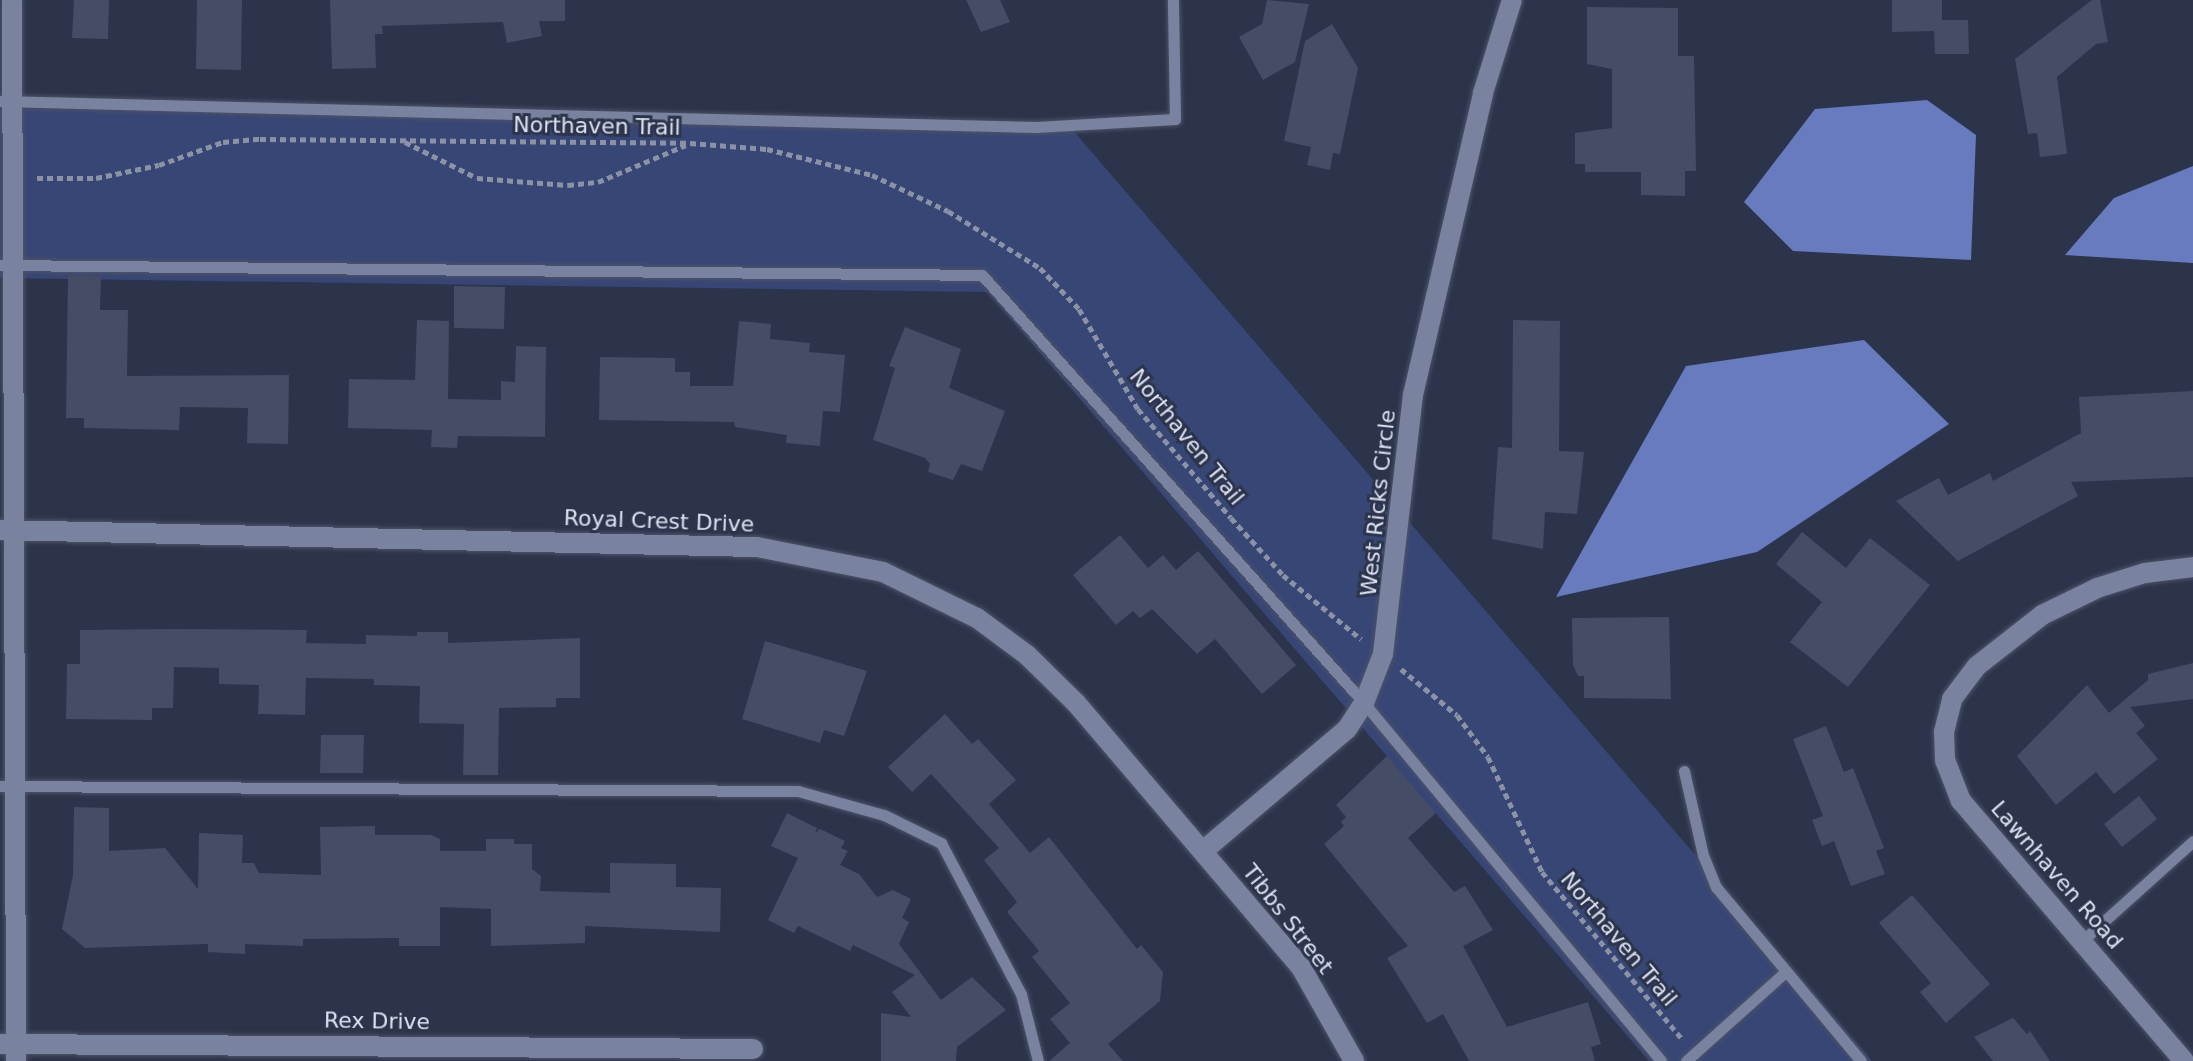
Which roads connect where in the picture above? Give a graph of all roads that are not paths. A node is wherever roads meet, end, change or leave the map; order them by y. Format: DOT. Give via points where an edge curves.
graph roads {
  1 [pos="12,0"];
  2 [pos="1173,0"];
  3 [pos="1512,0"];
  4 [pos="6,101"];
  5 [pos="7,265"];
  6 [pos="6,530"];
  7 [pos="2193,567"];
  8 [pos="1364,703"];
  9 [pos="1684,771"];
  10 [pos="7,786"];
  11 [pos="2193,841"];
  12 [pos="1203,851"];
  13 [pos="2082,941"];
  14 [pos="1784,973"];
  15 [pos="10,1049"];
  16 [pos="753,1049"];
  17 [pos="1690,1057"];
  18 [pos="1038,1061"];
  19 [pos="1354,1061"];
  20 [pos="1661,1061"];
  21 [pos="1861,1061"];
  22 [pos="2184,1061"];
  1 -- 4 [label="street"];
  2 -- 4 [label="lane" via="1175,119 1036,127"];
  3 -- 8 [label="street, West Ricks Circle" via="1483,93 1413,395 1383,654"];
  4 -- 5 [label="street" via="13,178"];
  5 -- 6 [label="street"];
  5 -- 8 [label="lane" via="982,275"];
  6 -- 10 [label="street"];
  6 -- 12 [label="street, Royal Crest Drive" via="757,547 883,572 977,618 1027,655 1076,703"];
  7 -- 13 [label="street, Lawnhaven Road" via="2145,573 2097,588 2042,615 1977,666 1952,699 1944,732 1945,760 1961,801"];
  8 -- 12 [label="street, West Ricks Circle" via="1347,729 1301,773"];
  8 -- 20 [label="lane"];
  9 -- 14 [label="lane" via="1703,855 1716,887"];
  10 -- 15 [label="street"];
  10 -- 18 [label="lane" via="798,791 884,815 941,843 1021,994"];
  11 -- 13 [label="lane"];
  12 -- 19 [label="street, Tibbs Street" via="1302,969"];
  13 -- 22 [label="street, Lawnhaven Road"];
  14 -- 17 [label="lane"];
  14 -- 21 [label="lane"];
  15 -- 16 [label="street, Rex Drive"];
}
